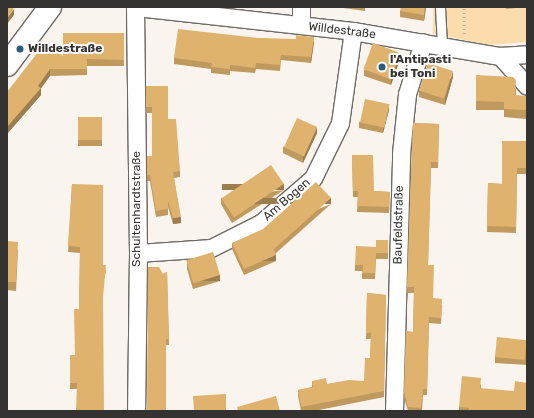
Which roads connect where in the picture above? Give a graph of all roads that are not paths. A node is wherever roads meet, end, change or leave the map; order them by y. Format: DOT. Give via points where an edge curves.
graph roads {
  1 [pos="50,7"];
  2 [pos="135,7"];
  3 [pos="301,7"];
  4 [pos="440,7"];
  5 [pos="301,25"];
  6 [pos="353,31"];
  7 [pos="423,42"];
  8 [pos="442,46"];
  9 [pos="527,54"];
  10 [pos="500,56"];
  11 [pos="7,65"];
  12 [pos="527,86"];
  13 [pos="138,253"];
  14 [pos="136,411"];
  15 [pos="394,411"];
  1 -- 11 [label="main road"];
  2 -- 5 [label="street, Willdestraße"];
  2 -- 13 [label="street, Schultenhardtstraße"];
  3 -- 5 [label="street"];
  4 -- 8 [label="lane"];
  5 -- 6 [label="street, Willdestraße"];
  6 -- 7 [label="street, Willdestraße"];
  6 -- 13 [label="street, Am Bogen" via="340,123 313,178 261,223 211,248"];
  7 -- 8 [label="street, Willdestraße"];
  7 -- 15 [label="street, Baufeldstraße" via="407,94 401,152"];
  8 -- 10 [label="street, Willdestraße"];
  9 -- 10 [label="street, Willdestraße"];
  10 -- 12 [label="street"];
  13 -- 14 [label="street, Schultenhardtstraße"];
}
